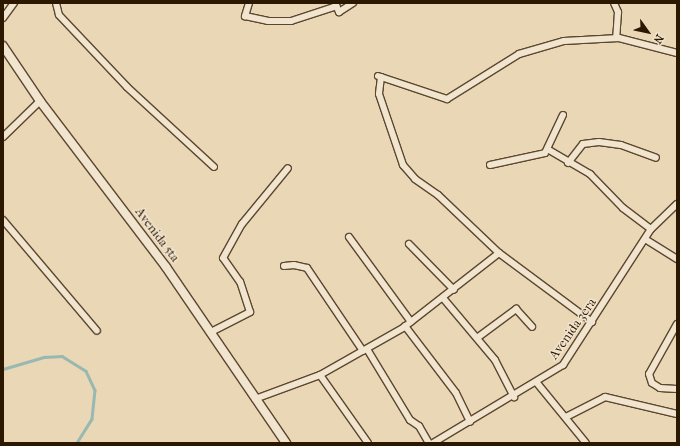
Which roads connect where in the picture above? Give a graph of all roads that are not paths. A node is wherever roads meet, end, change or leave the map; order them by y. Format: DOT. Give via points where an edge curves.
graph roads {
  1 [pos="14,3"];
  2 [pos="56,3"];
  3 [pos="249,3"];
  4 [pos="353,3"];
  5 [pos="614,3"];
  6 [pos="336,4"];
  7 [pos="3,18"];
  8 [pos="616,38"];
  9 [pos="3,46"];
  10 [pos="677,53"];
  11 [pos="40,101"];
  12 [pos="563,115"];
  13 [pos="3,137"];
  14 [pos="549,150"];
  15 [pos="656,158"];
  16 [pos="568,163"];
  17 [pos="490,165"];
  18 [pos="214,167"];
  19 [pos="288,168"];
  20 [pos="677,204"];
  21 [pos="3,220"];
  22 [pos="651,229"];
  23 [pos="349,237"];
  24 [pos="645,239"];
  25 [pos="409,244"];
  26 [pos="499,253"];
  27 [pos="677,259"];
  28 [pos="284,266"];
  29 [pos="454,290"];
  30 [pos="443,298"];
  31 [pos="411,322"];
  32 [pos="592,322"];
  33 [pos="677,324"];
  34 [pos="405,326"];
  35 [pos="532,327"];
  36 [pos="97,331"];
  37 [pos="211,332"];
  38 [pos="477,338"];
  39 [pos="365,350"];
  40 [pos="320,375"];
  41 [pos="537,383"];
  42 [pos="677,389"];
  43 [pos="514,396"];
  44 [pos="256,399"];
  45 [pos="677,414"];
  46 [pos="566,417"];
  47 [pos="470,422"];
  48 [pos="286,443"];
  49 [pos="368,443"];
  50 [pos="429,443"];
  51 [pos="433,443"];
  52 [pos="586,443"];
  1 -- 7 [label="street"];
  2 -- 18 [label="street" via="59,15 127,87"];
  3 -- 6 [label="street" via="245,16 268,21 291,21"];
  4 -- 6 [label="street" via="339,12"];
  5 -- 8 [label="street" via="618,12"];
  8 -- 10 [label="street"];
  8 -- 26 [label="street" via="564,41 519,54 447,99 380,77 379,94 403,165"];
  9 -- 11 [label="street, Avenida 5ta"];
  11 -- 13 [label="street"];
  11 -- 37 [label="street, Avenida 5ta" via="166,267"];
  12 -- 14 [label="street"];
  14 -- 16 [label="street"];
  14 -- 17 [label="street" via="511,162"];
  15 -- 16 [label="street" via="621,145 599,142 583,144"];
  16 -- 22 [label="street" via="590,174 623,208"];
  19 -- 37 [label="street" via="242,224 223,258 240,282 250,312"];
  20 -- 22 [label="street, Avenida 3era"];
  21 -- 36 [label="street"];
  22 -- 24 [label="street, Avenida 3era"];
  23 -- 31 [label="street"];
  24 -- 27 [label="street"];
  24 -- 32 [label="street, Avenida 3era"];
  25 -- 29 [label="street"];
  26 -- 29 [label="street"];
  26 -- 32 [label="street"];
  28 -- 39 [label="street" via="307,268"];
  29 -- 30 [label="street"];
  30 -- 31 [label="street"];
  30 -- 38 [label="street"];
  31 -- 34 [label="street"];
  32 -- 41 [label="street, Avenida 3era" via="563,365"];
  33 -- 42 [label="street" via="649,374 652,383 660,388"];
  34 -- 39 [label="street"];
  34 -- 47 [label="street" via="456,394"];
  35 -- 38 [label="street" via="516,309"];
  37 -- 44 [label="street, Avenida 5ta"];
  38 -- 43 [label="street" via="495,360"];
  39 -- 40 [label="street"];
  39 -- 50 [label="street" via="410,420 419,426"];
  40 -- 44 [label="street"];
  40 -- 49 [label="street"];
  41 -- 43 [label="street, Avenida 3era"];
  41 -- 46 [label="street"];
  43 -- 47 [label="street, Avenida 3era"];
  44 -- 48 [label="street, Avenida 5ta"];
  45 -- 46 [label="street" via="605,397"];
  46 -- 52 [label="street"];
  47 -- 51 [label="street, Avenida 3era"];
}
